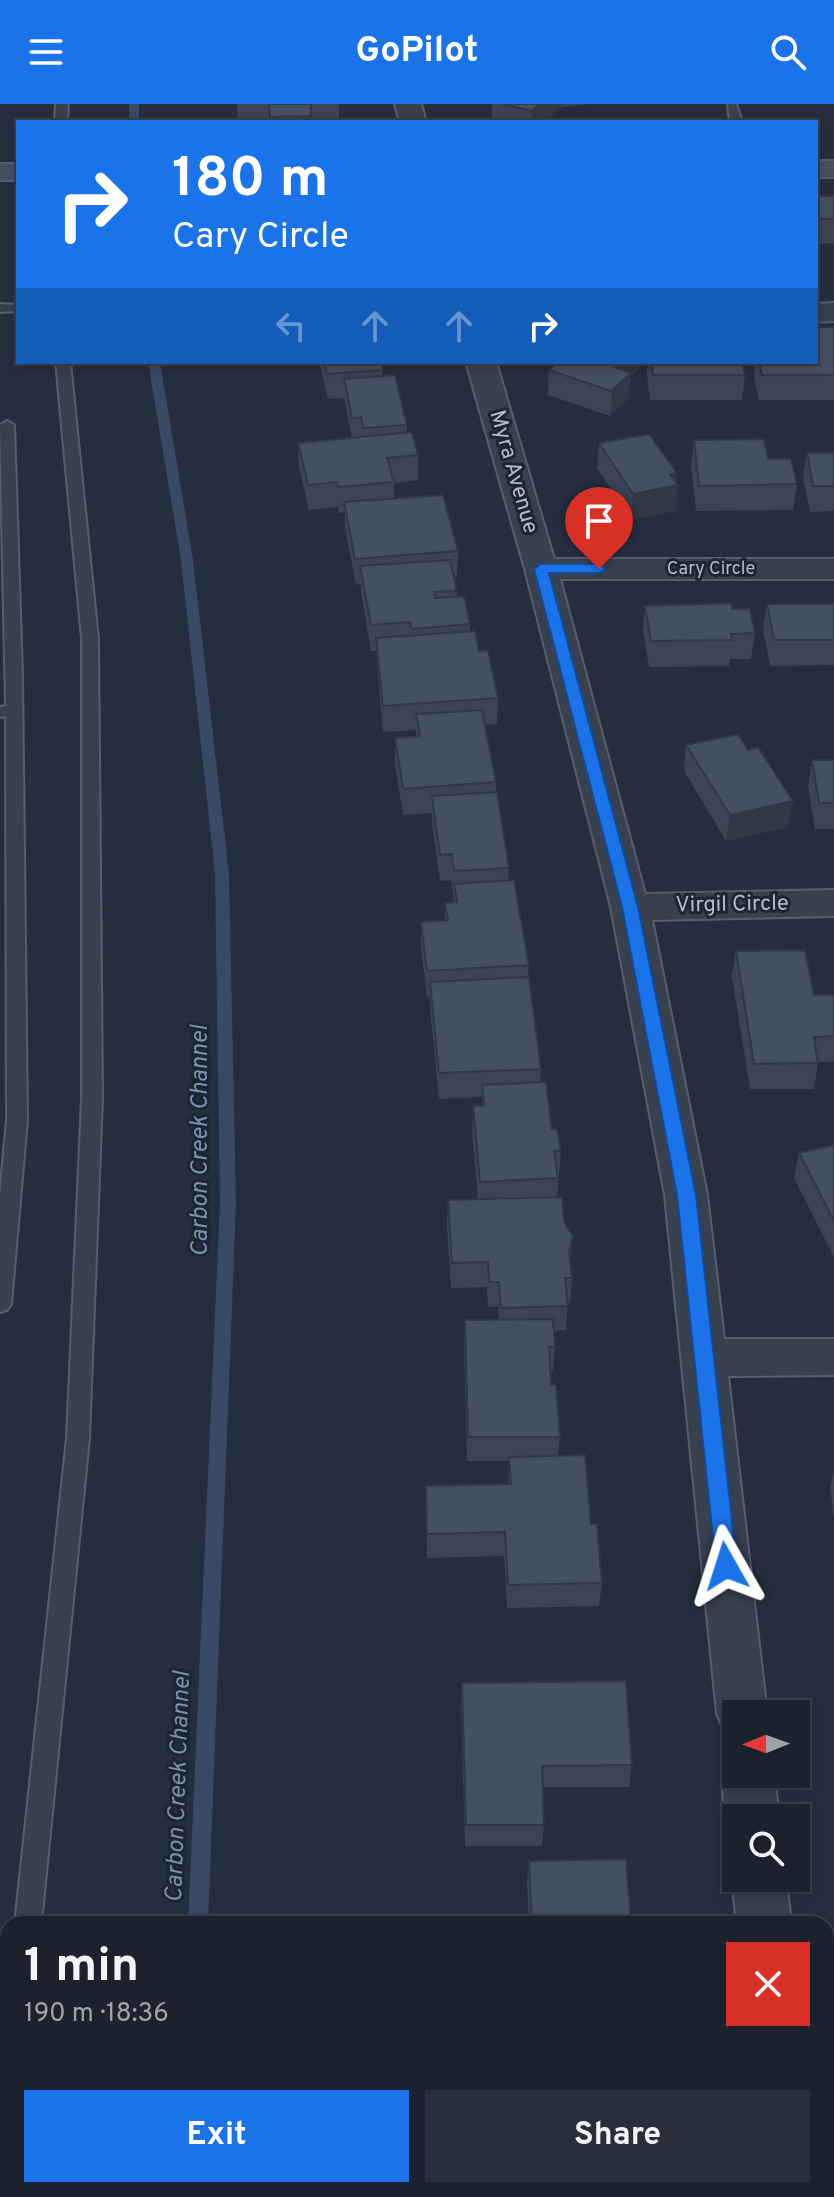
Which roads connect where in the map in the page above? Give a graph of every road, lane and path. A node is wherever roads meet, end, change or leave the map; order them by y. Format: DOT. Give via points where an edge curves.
graph roads {
  1 [pos="732,107"];
  2 [pos="735,120"];
  3 [pos="63,364"];
  4 [pos="482,364"];
  5 [pos="7,425"];
  6 [pos="541,569"];
  7 [pos="834,569"];
  8 [pos="7,711"];
  9 [pos="834,903"];
  10 [pos="630,907"];
  11 [pos="0,1304"];
  12 [pos="834,1357"];
  13 [pos="705,1358"];
  14 [pos="741,1700"];
  15 [pos="761,1892"];
  16 [pos="29,1916"];
  17 [pos="763,1916"];
  1 -- 2 [label="lane"];
  3 -- 16 [label="lane" via="90,639 92,1099 78,1438"];
  4 -- 6 [label="street, Myra Avenue"];
  5 -- 8 [label="lane" via="14,612"];
  6 -- 7 [label="street, Cary Circle"];
  6 -- 10 [label="street, Myra Avenue"];
  8 -- 11 [label="lane" via="17,1120"];
  9 -- 10 [label="street, Virgil Circle"];
  10 -- 13 [label="street, Myra Avenue" via="686,1195"];
  12 -- 13 [label="street"];
  13 -- 14 [label="street, Myra Avenue"];
  15 -- 17 [label="street"];
}
